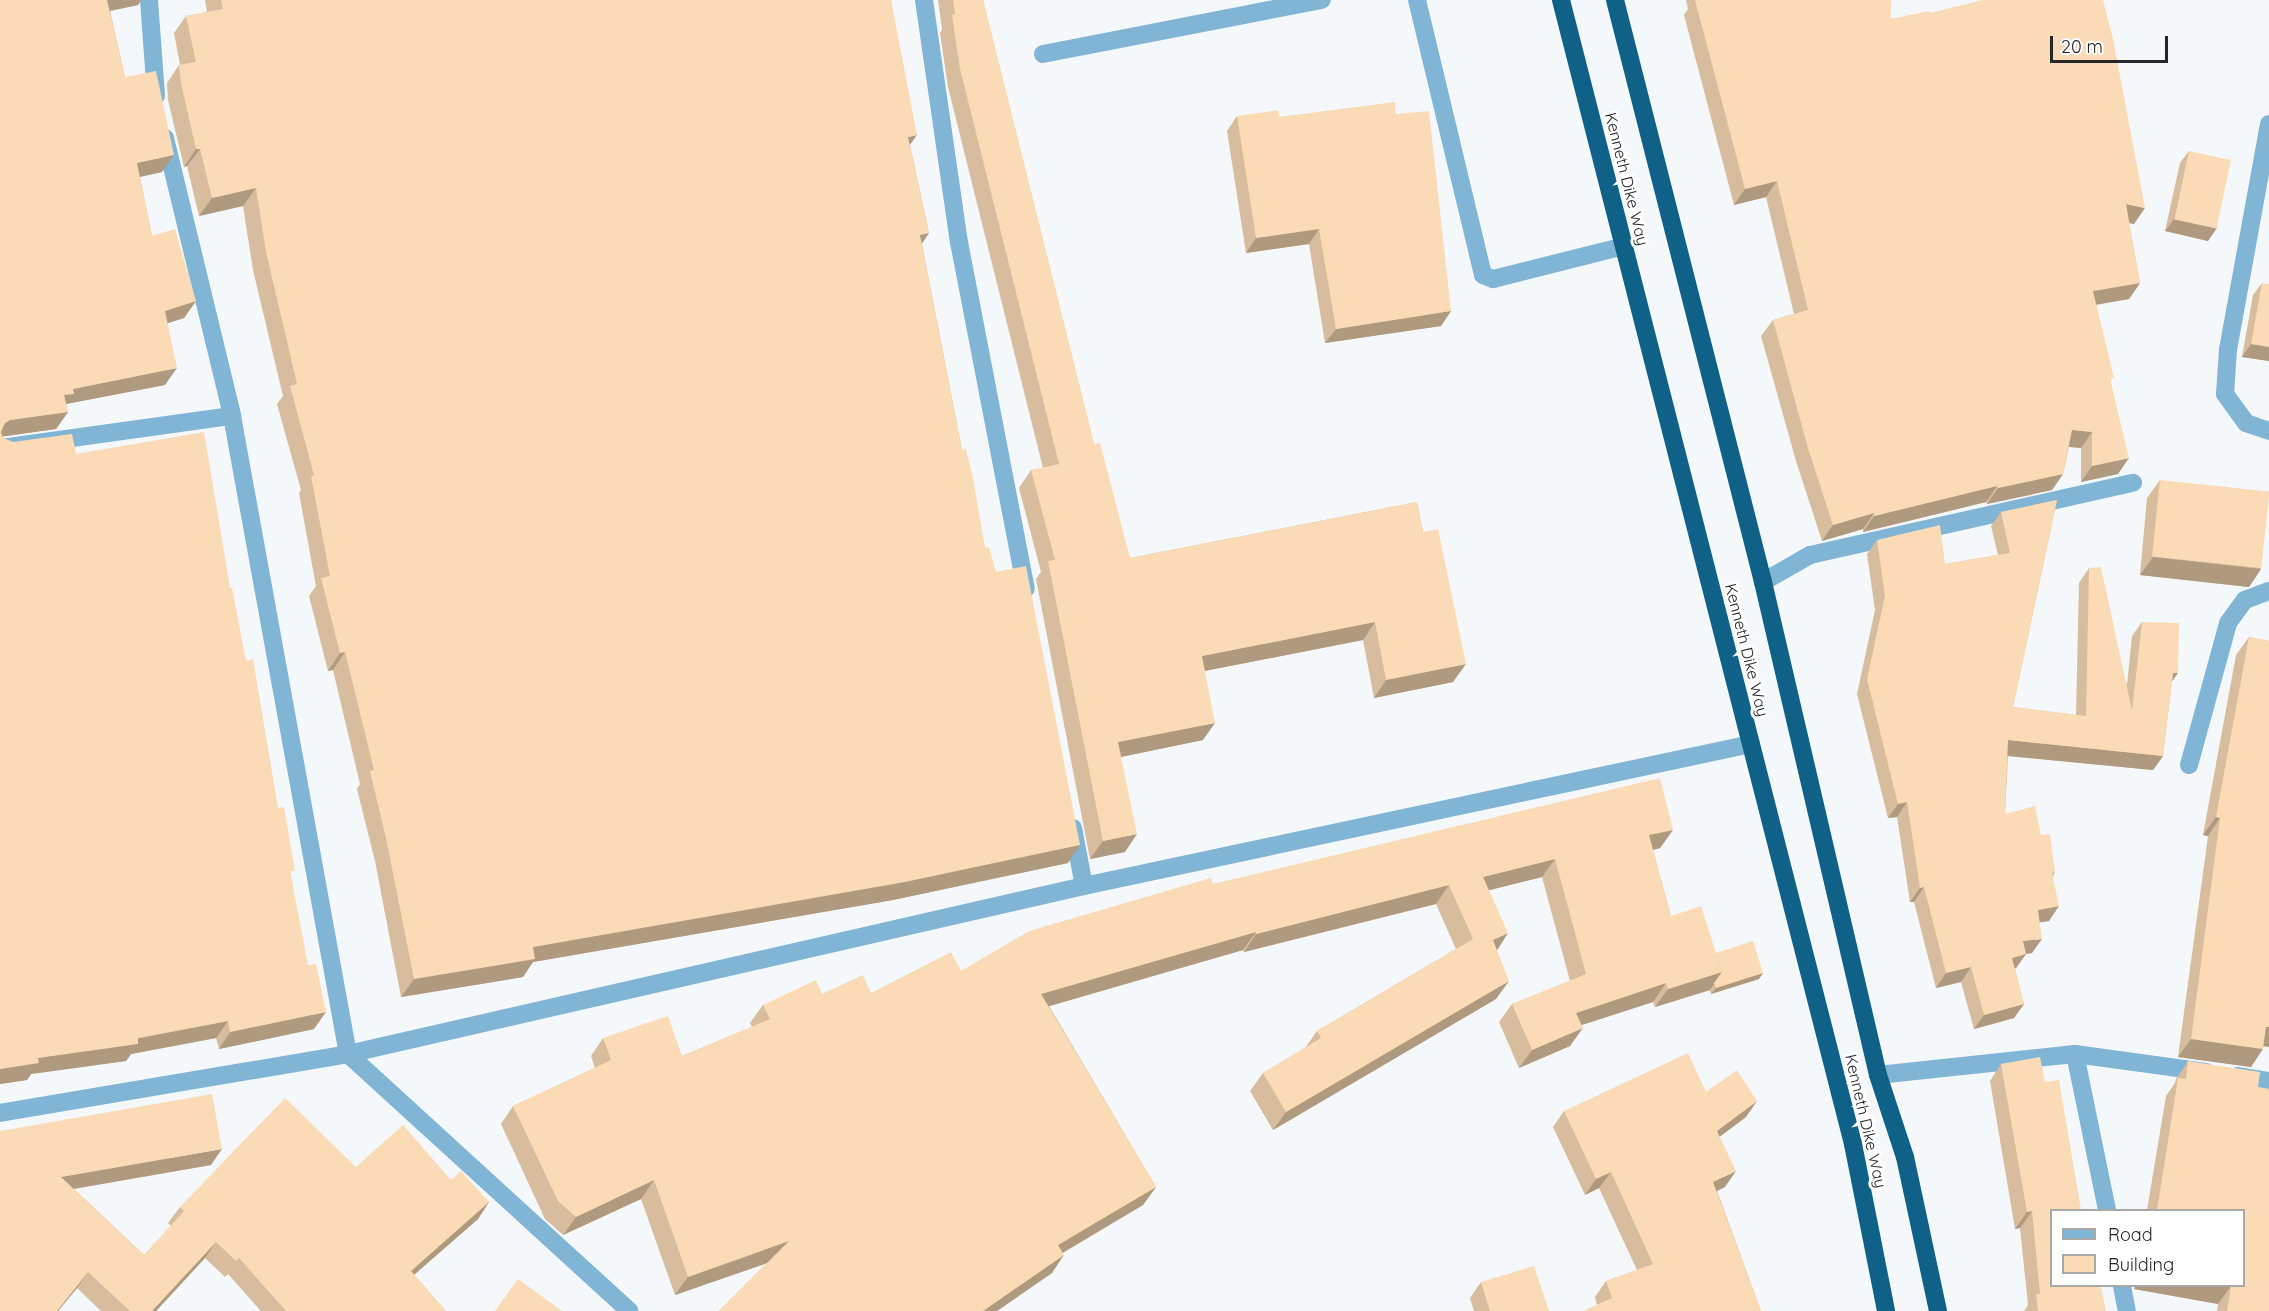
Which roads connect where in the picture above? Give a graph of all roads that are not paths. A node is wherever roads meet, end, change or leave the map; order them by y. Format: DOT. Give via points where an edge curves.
graph roads {
  1 [pos="149,0"];
  2 [pos="924,0"];
  3 [pos="1322,0"];
  4 [pos="1418,0"];
  5 [pos="1561,0"];
  6 [pos="1615,0"];
  7 [pos="1043,54"];
  8 [pos="2269,124"];
  9 [pos="1624,246"];
  10 [pos="232,416"];
  11 [pos="2269,431"];
  12 [pos="0,448"];
  13 [pos="2133,483"];
  14 [pos="1763,582"];
  15 [pos="2269,591"];
  16 [pos="1029,605"];
  17 [pos="1751,744"];
  18 [pos="2189,765"];
  19 [pos="1070,816"];
  20 [pos="1084,886"];
  21 [pos="348,1053"];
  22 [pos="2076,1054"];
  23 [pos="1878,1075"];
  24 [pos="2269,1081"];
  25 [pos="0,1113"];
  26 [pos="2107,1209"];
  27 [pos="2122,1287"];
  28 [pos="629,1311"];
  29 [pos="1886,1311"];
  30 [pos="1938,1311"];
  31 [pos="2127,1311"];
  1 -- 10 [label="street" via="161,119"];
  2 -- 16 [label="street" via="959,242"];
  3 -- 7 [label="street"];
  4 -- 9 [label="street" via="1483,275 1493,279"];
  5 -- 9 [label="highway, Kenneth Dike Way"];
  6 -- 14 [label="highway, Kenneth Dike Way"];
  8 -- 11 [label="street" via="2228,349 2225,394 2246,423"];
  9 -- 17 [label="highway, Kenneth Dike Way"];
  10 -- 12 [label="street"];
  10 -- 21 [label="street"];
  13 -- 14 [label="street" via="1810,555"];
  14 -- 23 [label="highway, Kenneth Dike Way"];
  15 -- 18 [label="street" via="2245,600 2228,623"];
  17 -- 20 [label="street"];
  17 -- 29 [label="highway, Kenneth Dike Way" via="1853,1144"];
  19 -- 20 [label="street"];
  20 -- 21 [label="street"];
  21 -- 25 [label="street"];
  21 -- 28 [label="street"];
  22 -- 23 [label="street"];
  22 -- 24 [label="street"];
  22 -- 26 [label="street"];
  23 -- 30 [label="highway, Kenneth Dike Way" via="1905,1157"];
  27 -- 31 [label="street"];
}
